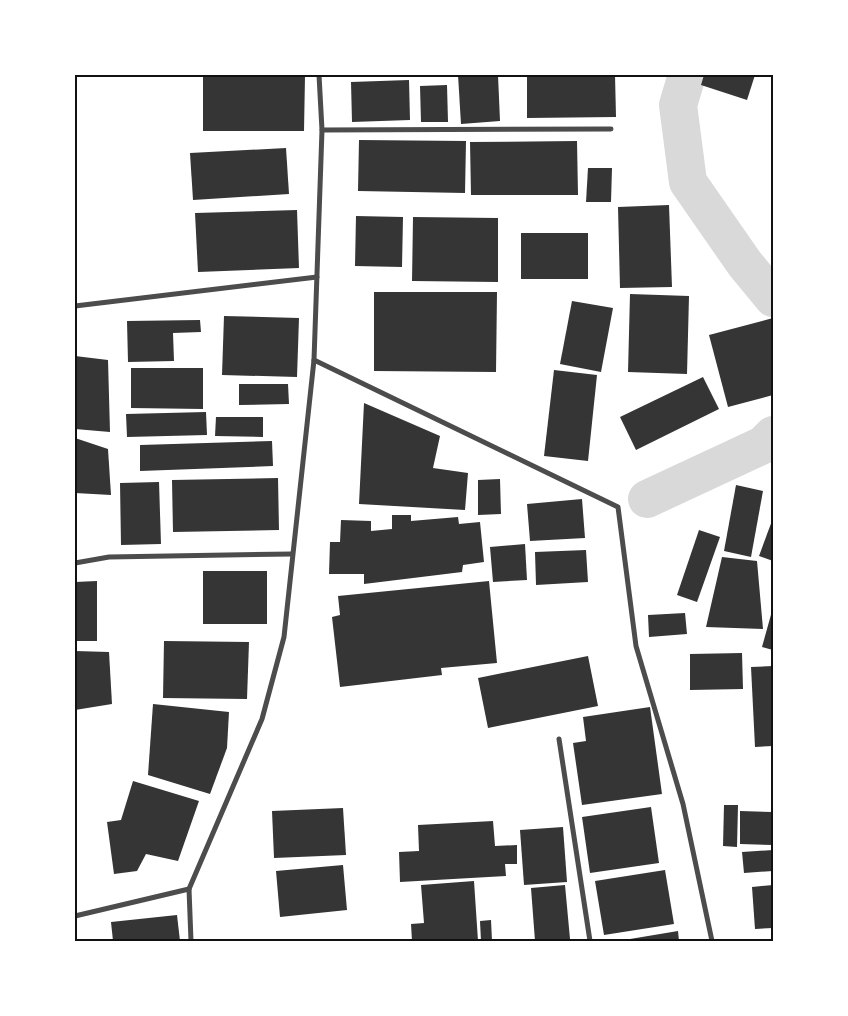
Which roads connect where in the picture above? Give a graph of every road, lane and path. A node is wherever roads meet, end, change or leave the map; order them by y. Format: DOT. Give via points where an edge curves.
graph roads {
  1 [pos="319,75"];
  2 [pos="610,129"];
  3 [pos="322,130"];
  4 [pos="316,277"];
  5 [pos="75,306"];
  6 [pos="314,360"];
  7 [pos="292,554"];
  8 [pos="75,563"];
  9 [pos="559,739"];
  10 [pos="189,890"];
  11 [pos="75,916"];
  12 [pos="191,941"];
  13 [pos="590,941"];
  14 [pos="712,941"];
  1 -- 3 [label="street"];
  2 -- 3 [label="street"];
  3 -- 4 [label="street"];
  4 -- 5 [label="street"];
  4 -- 6 [label="street"];
  6 -- 7 [label="street"];
  6 -- 14 [label="street" via="618,506 636,646 684,804"];
  7 -- 8 [label="street" via="110,557"];
  7 -- 10 [label="street" via="284,637 262,719"];
  9 -- 13 [label="street"];
  10 -- 11 [label="street"];
  10 -- 12 [label="street"];
}
